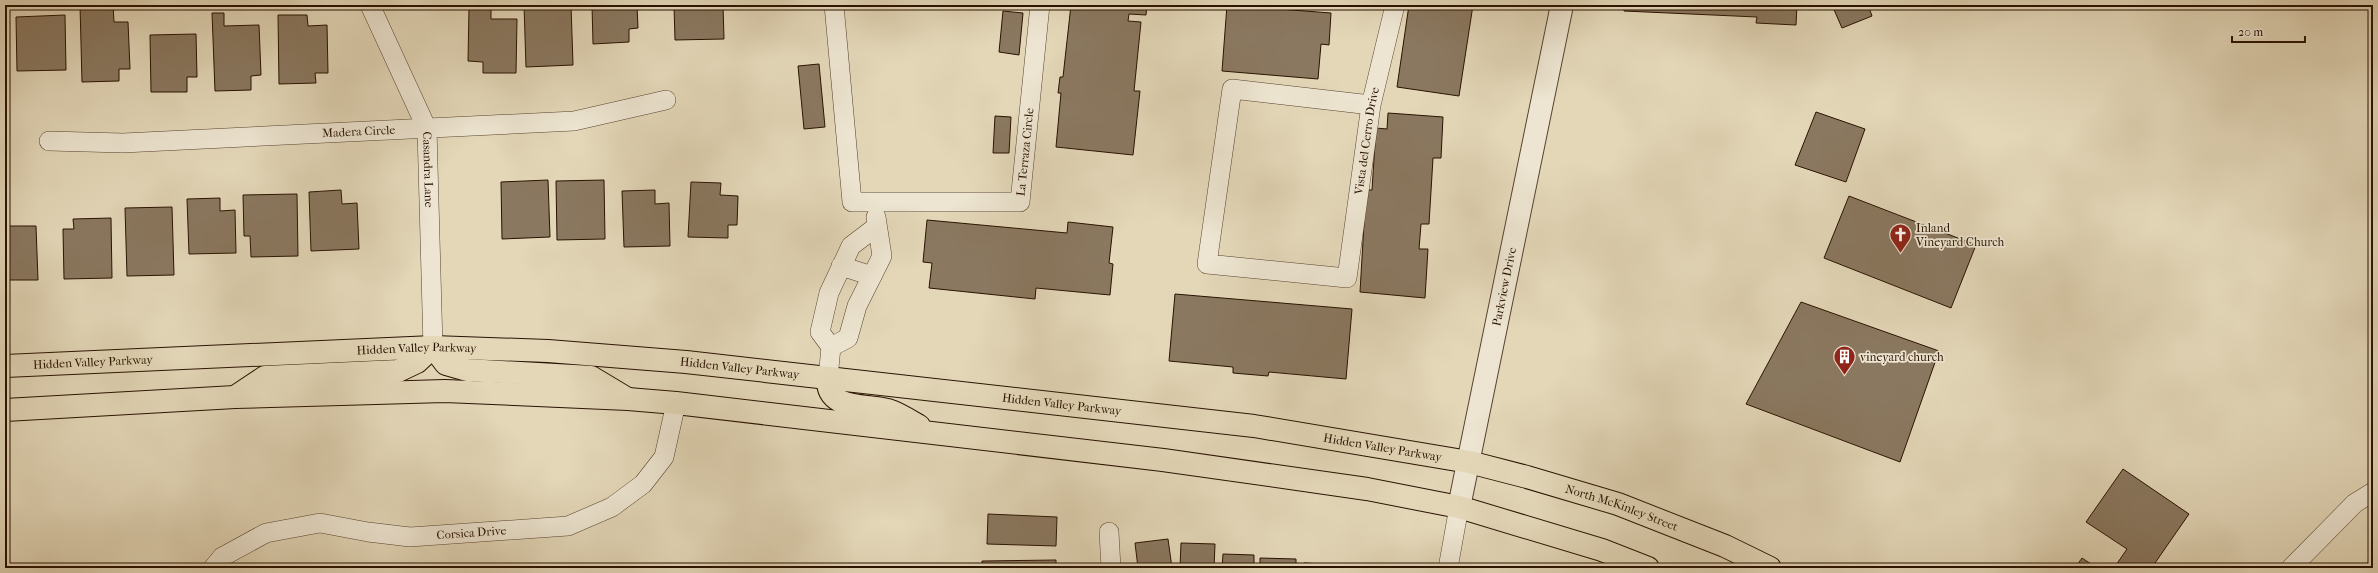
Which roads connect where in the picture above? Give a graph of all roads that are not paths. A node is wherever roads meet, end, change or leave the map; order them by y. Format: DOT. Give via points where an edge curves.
graph roads {
  1 [pos="370,5"];
  2 [pos="834,5"];
  3 [pos="1040,5"];
  4 [pos="1395,5"];
  5 [pos="1562,5"];
  6 [pos="666,100"];
  7 [pos="1371,105"];
  8 [pos="427,129"];
  9 [pos="49,141"];
  10 [pos="875,202"];
  11 [pos="876,227"];
  12 [pos="841,266"];
  13 [pos="872,276"];
  14 [pos="433,346"];
  15 [pos="832,347"];
  16 [pos="5,366"];
  17 [pos="828,378"];
  18 [pos="235,397"];
  19 [pos="628,399"];
  20 [pos="676,403"];
  21 [pos="5,410"];
  22 [pos="930,432"];
  23 [pos="1468,462"];
  24 [pos="2373,492"];
  25 [pos="1459,507"];
  26 [pos="1109,532"];
  27 [pos="213,568"];
  28 [pos="1111,568"];
  29 [pos="1448,568"];
  30 [pos="1648,568"];
  31 [pos="1770,568"];
  32 [pos="2292,568"];
  1 -- 8 [label="street, Casandra Lane"];
  2 -- 10 [label="street, La Terraza Circle" via="852,202"];
  3 -- 10 [label="street, La Terraza Circle" via="1020,202"];
  4 -- 7 [label="street, Vista del Cerro Drive"];
  5 -- 23 [label="street, Parkview Drive"];
  6 -- 8 [label="street, Madera Circle" via="574,121"];
  7 -- 7 [label="street, Vista del Cerro Drive" via="1232,89 1207,264 1347,278"];
  8 -- 9 [label="street, Madera Circle" via="124,143"];
  8 -- 14 [label="street, Casandra Lane"];
  10 -- 11 [label="street"];
  11 -- 12 [label="street" via="851,246"];
  11 -- 13 [label="street" via="882,256"];
  12 -- 13 [label="street"];
  12 -- 15 [label="street" via="829,293 820,332"];
  13 -- 15 [label="street" via="857,306 848,338"];
  14 -- 16 [label="main road, Hidden Valley Parkway"];
  14 -- 17 [label="main road, Hidden Valley Parkway" via="548,351 686,362"];
  14 -- 18 [label="main road" via="417,362 398,371 265,377"];
  14 -- 19 [label="main road" via="446,364 466,370 591,377"];
  15 -- 17 [label="street"];
  17 -- 22 [label="main road" via="832,396 844,403 889,410"];
  17 -- 23 [label="main road, Hidden Valley Parkway" via="1254,426"];
  18 -- 19 [label="main road" via="445,390"];
  18 -- 21 [label="main road"];
  19 -- 20 [label="main road"];
  20 -- 22 [label="main road"];
  20 -- 27 [label="street, Corsica Drive" via="664,457 644,484 612,507 568,526 410,537 320,523 266,533 222,557"];
  22 -- 25 [label="main road" via="1303,479"];
  23 -- 25 [label="street, Parkview Drive"];
  23 -- 31 [label="main road, North McKinley Street" via="1618,504 1725,546"];
  24 -- 32 [label="street" via="2355,503"];
  25 -- 29 [label="street, Parkview Drive"];
  25 -- 30 [label="main road" via="1602,550"];
  26 -- 28 [label="street"];
}
